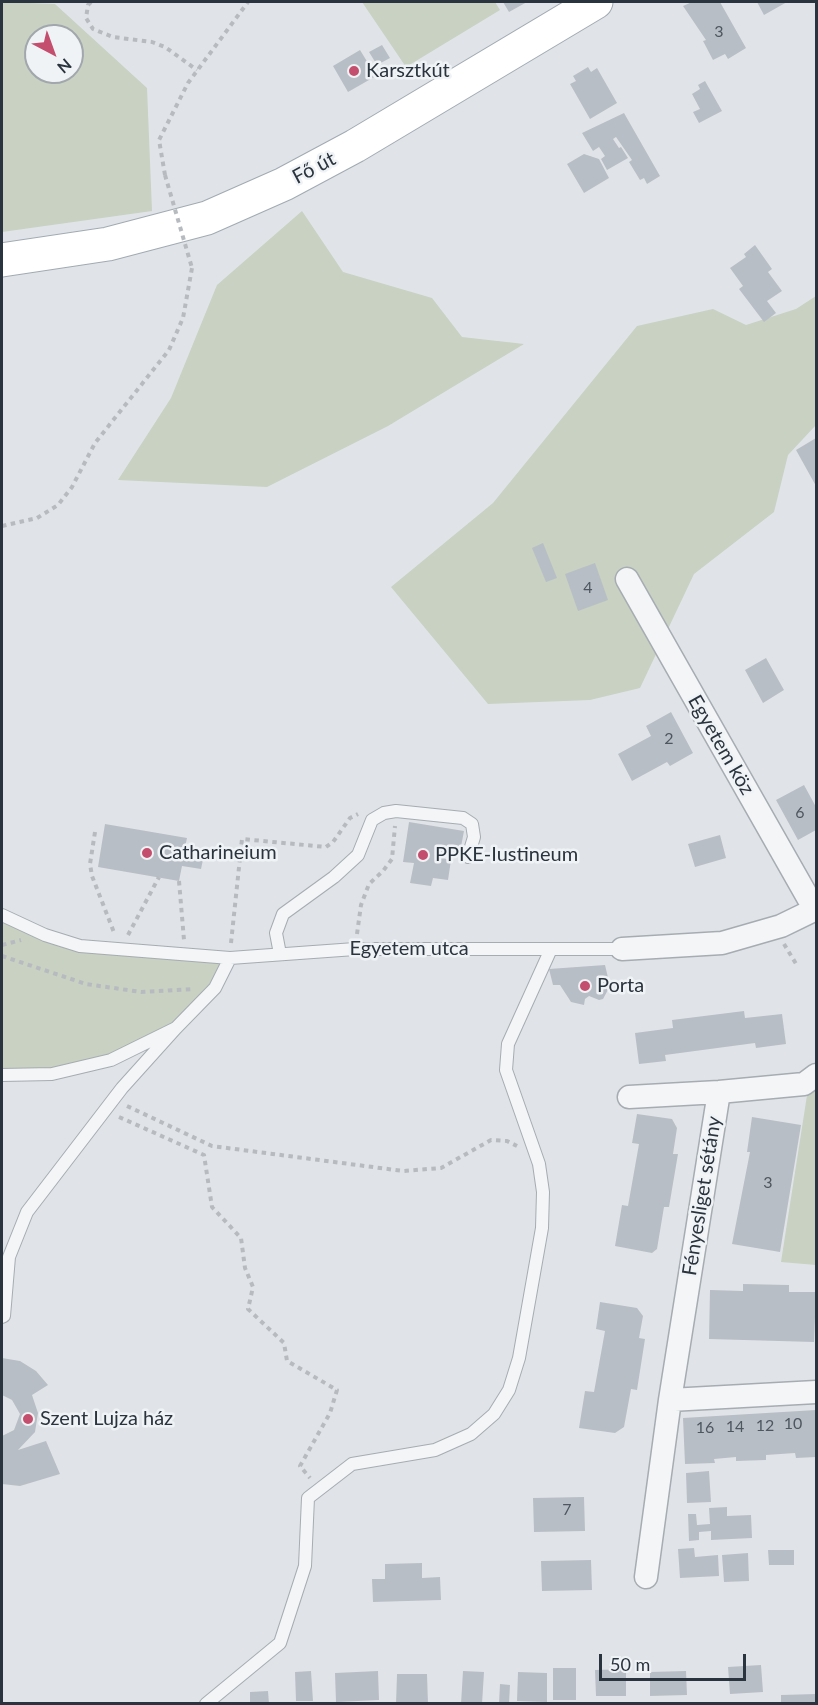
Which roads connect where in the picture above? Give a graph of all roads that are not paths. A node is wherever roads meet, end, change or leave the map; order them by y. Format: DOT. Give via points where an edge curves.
graph roads {
  1 [pos="596,2"];
  2 [pos="2,260"];
  3 [pos="627,579"];
  4 [pos="468,857"];
  5 [pos="816,909"];
  6 [pos="2,915"];
  7 [pos="551,949"];
  8 [pos="622,949"];
  9 [pos="280,954"];
  10 [pos="230,958"];
  11 [pos="176,1028"];
  12 [pos="2,1075"];
  13 [pos="816,1075"];
  14 [pos="719,1092"];
  15 [pos="629,1097"];
  16 [pos="2,1317"];
  17 [pos="816,1392"];
  18 [pos="670,1400"];
  19 [pos="646,1577"];
  20 [pos="206,1704"];
  1 -- 2 [label="main road, Fő út" via="355,146 284,184 207,218 108,244"];
  3 -- 5 [label="street, Egyetem köz"];
  4 -- 9 [label="lane" via="474,837 472,824 463,818 384,813 372,820 358,855 283,914 276,933"];
  5 -- 8 [label="street, Egyetem utca" via="781,926 722,943"];
  6 -- 10 [label="lane, Egyetem utca" via="80,946"];
  7 -- 8 [label="lane, Egyetem utca"];
  7 -- 9 [label="lane, Egyetem utca" via="355,948"];
  7 -- 20 [label="lane" via="508,1044 506,1070 539,1164 543,1192 542,1228 519,1358 509,1390 494,1414 471,1434 435,1450 352,1464 308,1498 305,1566 280,1643"];
  9 -- 10 [label="lane, Egyetem utca"];
  10 -- 11 [label="lane" via="215,988"];
  11 -- 12 [label="lane" via="111,1060 52,1074"];
  11 -- 16 [label="lane" via="104,1110 27,1212 9,1257"];
  13 -- 14 [label="street, Fényesliget sétány" via="804,1084"];
  14 -- 15 [label="street"];
  14 -- 18 [label="street, Fényesliget sétány"];
  17 -- 18 [label="street"];
  18 -- 19 [label="street, Fényesliget sétány"];
}
